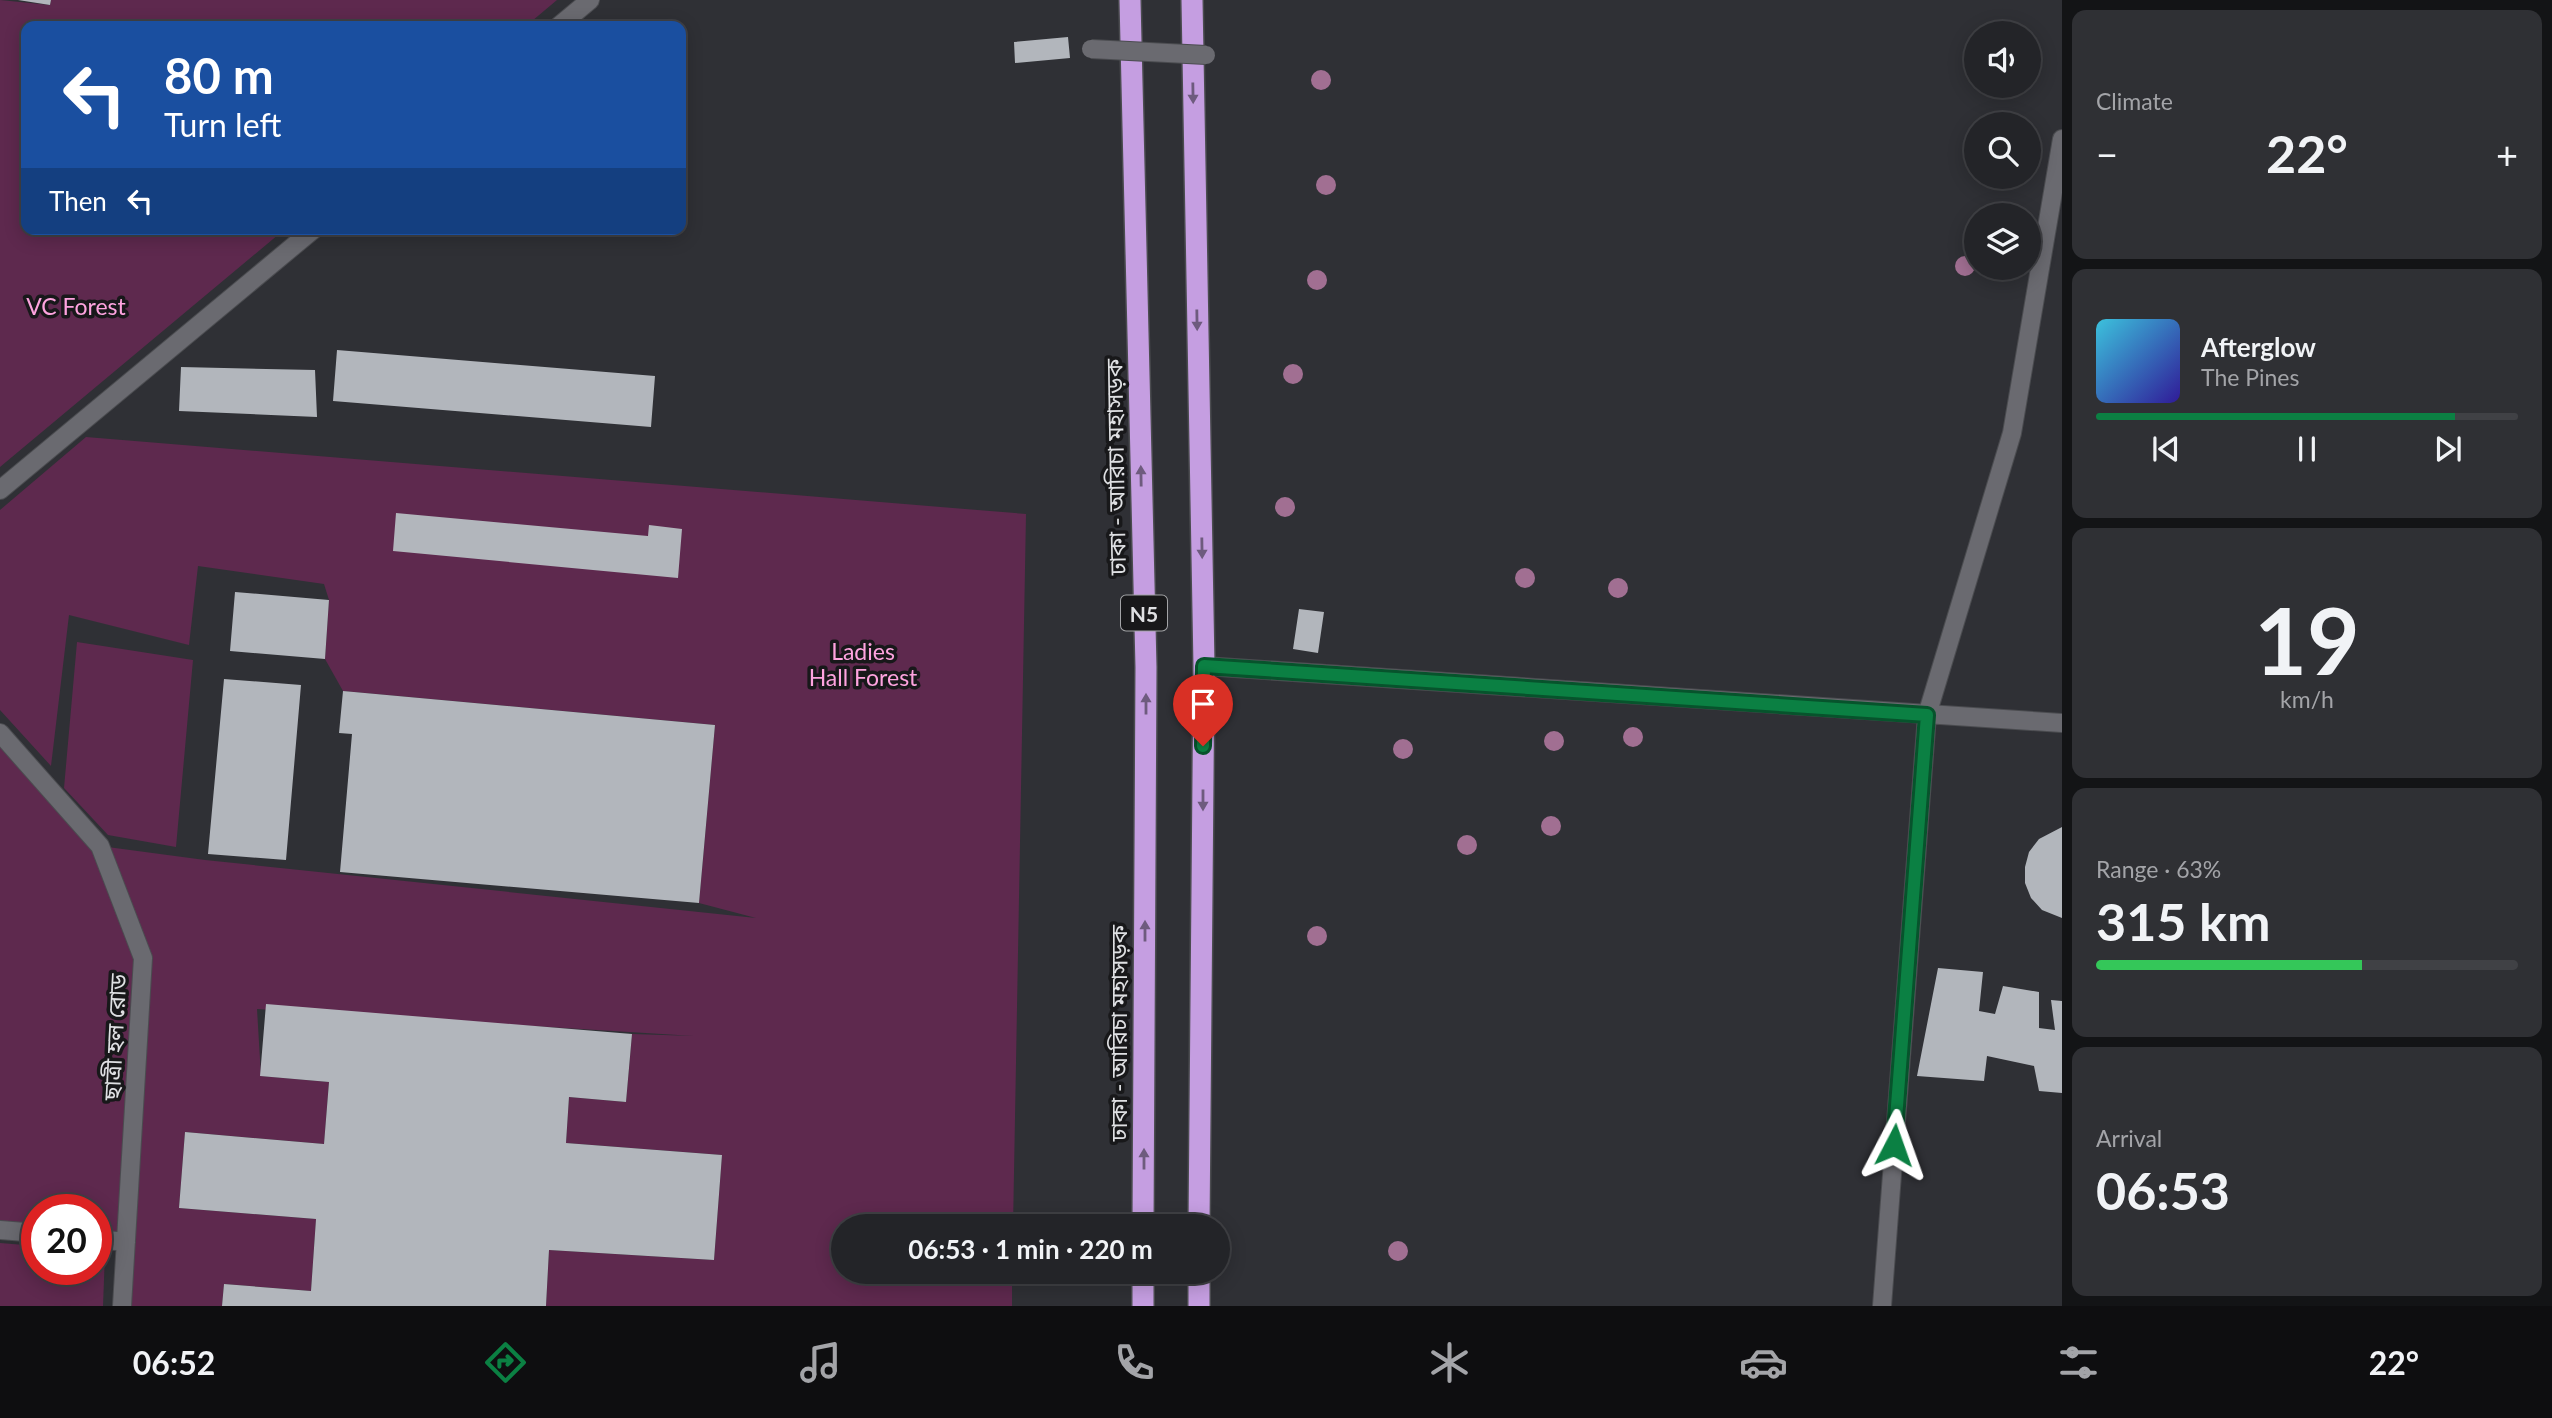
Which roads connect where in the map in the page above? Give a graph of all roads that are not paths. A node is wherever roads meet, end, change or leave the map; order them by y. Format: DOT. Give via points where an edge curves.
graph roads {
  1 [pos="590,0"];
  2 [pos="1130,0"];
  3 [pos="1192,0"];
  4 [pos="565,21"];
  5 [pos="1091,49"];
  6 [pos="1206,55"];
  7 [pos="2062,139"];
  8 [pos="307,235"];
  9 [pos="0,490"];
  10 [pos="1204,666"];
  11 [pos="1927,715"];
  12 [pos="2062,723"];
  13 [pos="0,733"];
  14 [pos="1143,1214"];
  15 [pos="1199,1214"];
  16 [pos="0,1230"];
  17 [pos="21,1232"];
  18 [pos="112,1241"];
  19 [pos="126,1242"];
  20 [pos="1143,1284"];
  21 [pos="1199,1284"];
  22 [pos="122,1306"];
  23 [pos="1143,1306"];
  24 [pos="1199,1306"];
  25 [pos="1882,1306"];
  1 -- 4 [label="street"];
  14 -- 2 [label="highway, ঢাকা - আরিচা মহাসড়ক / N5, one-way" via="1146,667"];
  3 -- 10 [label="highway, one-way"];
  5 -- 6 [label="street, bridge"];
  7 -- 11 [label="street" via="2012,433"];
  8 -- 9 [label="street"];
  10 -- 11 [label="street"];
  10 -- 15 [label="highway, one-way"];
  11 -- 12 [label="street"];
  11 -- 25 [label="street"];
  13 -- 19 [label="street, ছাত্রী হল রোড" via="100,846 143,958"];
  16 -- 17 [label="street"];
  18 -- 19 [label="street"];
  19 -- 22 [label="street, ছাত্রী হল রোড"];
  20 -- 23 [label="highway"];
  21 -- 24 [label="highway"];
}
